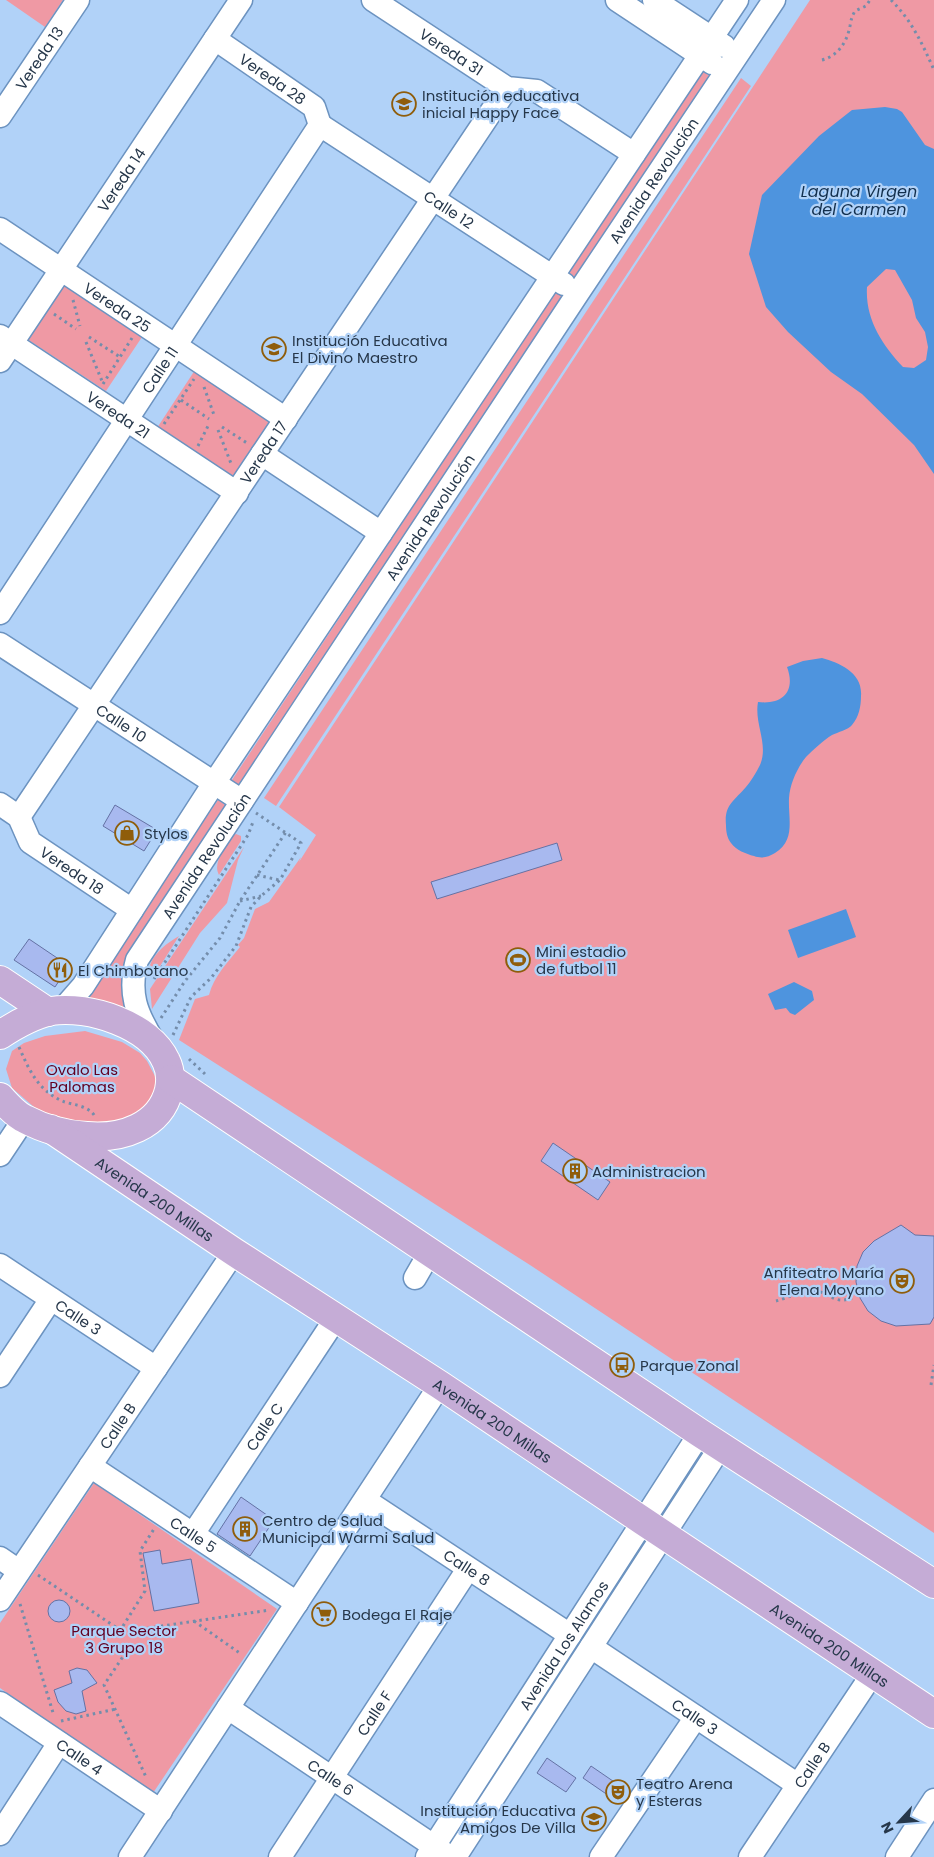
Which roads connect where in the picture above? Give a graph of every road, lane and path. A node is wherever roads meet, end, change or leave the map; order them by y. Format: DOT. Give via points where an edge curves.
graph roads {
  1 [pos="78,0"];
  2 [pos="241,0"];
  3 [pos="373,0"];
  4 [pos="617,0"];
  5 [pos="654,0"];
  6 [pos="737,0"];
  7 [pos="774,0"];
  8 [pos="870,0"];
  9 [pos="891,0"];
  10 [pos="400,7"];
  11 [pos="215,39"];
  12 [pos="706,47"];
  13 [pos="822,60"];
  14 [pos="732,64"];
  15 [pos="934,70"];
  16 [pos="507,88"];
  17 [pos="0,116"];
  18 [pos="320,125"];
  19 [pos="634,154"];
  20 [pos="433,199"];
  21 [pos="0,229"];
  22 [pos="61,269"];
  23 [pos="552,276"];
  24 [pos="578,293"];
  25 [pos="71,294"];
  26 [pos="56,306"];
  27 [pos="52,313"];
  28 [pos="47,319"];
  29 [pos="80,326"];
  30 [pos="76,329"];
  31 [pos="133,336"];
  32 [pos="89,338"];
  33 [pos="86,342"];
  34 [pos="175,346"];
  35 [pos="4,347"];
  36 [pos="120,357"];
  37 [pos="199,372"];
  38 [pos="95,378"];
  39 [pos="202,380"];
  40 [pos="103,384"];
  41 [pos="180,400"];
  42 [pos="214,415"];
  43 [pos="209,419"];
  44 [pos="286,419"];
  45 [pos="127,420"];
  46 [pos="208,424"];
  47 [pos="162,427"];
  48 [pos="222,427"];
  49 [pos="218,430"];
  50 [pos="196,449"];
  51 [pos="258,451"];
  52 [pos="232,466"];
  53 [pos="236,492"];
  54 [pos="381,532"];
  55 [pos="0,613"];
  56 [pos="0,644"];
  57 [pos="94,705"];
  58 [pos="214,784"];
  59 [pos="242,801"];
  60 [pos="0,804"];
  61 [pos="19,817"];
  62 [pos="286,832"];
  63 [pos="257,875"];
  64 [pos="280,880"];
  65 [pos="261,896"];
  66 [pos="240,901"];
  67 [pos="132,910"];
  68 [pos="0,980"];
  69 [pos="152,983"];
  70 [pos="55,1011"];
  71 [pos="0,1035"];
  72 [pos="163,1044"];
  73 [pos="185,1056"];
  74 [pos="206,1075"];
  75 [pos="171,1079"];
  76 [pos="7,1108"];
  77 [pos="51,1129"];
  78 [pos="0,1155"];
  79 [pos="234,1252"];
  80 [pos="430,1252"];
  81 [pos="0,1265"];
  82 [pos="415,1278"];
  83 [pos="852,1298"];
  84 [pos="52,1299"];
  85 [pos="776,1301"];
  86 [pos="336,1318"];
  87 [pos="934,1365"];
  88 [pos="156,1368"];
  89 [pos="0,1376"];
  90 [pos="440,1385"];
  91 [pos="931,1385"];
  92 [pos="711,1440"];
  93 [pos="90,1466"];
  94 [pos="365,1500"];
  95 [pos="163,1514"];
  96 [pos="653,1528"];
  97 [pos="193,1534"];
  98 [pos="0,1558"];
  99 [pos="468,1569"];
  100 [pos="18,1572"];
  101 [pos="934,1584"];
  102 [pos="0,1600"];
  103 [pos="296,1605"];
  104 [pos="194,1621"];
  105 [pos="123,1626"];
  106 [pos="116,1628"];
  107 [pos="135,1630"];
  108 [pos="570,1635"];
  109 [pos="591,1647"];
  110 [pos="126,1652"];
  111 [pos="256,1665"];
  112 [pos="873,1672"];
  113 [pos="0,1703"];
  114 [pos="228,1708"];
  115 [pos="116,1709"];
  116 [pos="934,1714"];
  117 [pos="696,1717"];
  118 [pos="59,1743"];
  119 [pos="332,1778"];
  120 [pos="798,1785"];
  121 [pos="934,1800"];
  122 [pos="161,1811"];
  123 [pos="0,1834"];
  124 [pos="437,1853"];
  125 [pos="130,1857"];
  126 [pos="280,1857"];
  127 [pos="455,1857"];
  128 [pos="601,1857"];
  129 [pos="750,1857"];
  130 [pos="897,1857"];
  1 -- 17 [label="street, Vereda 13"];
  2 -- 11 [label="street, Vereda 14"];
  3 -- 10 [label="street, Vereda 31"];
  4 -- 12 [label="street"];
  5 -- 12 [label="street"];
  6 -- 12 [label="street, Avenida Revolución"];
  7 -- 14 [label="street, Avenida Revolución"];
  8 -- 13 [label="path" via="855,11 844,43 832,58"];
  9 -- 15 [label="path" via="916,30"];
  10 -- 16 [label="street, Vereda 31"];
  11 -- 18 [label="street, Vereda 28" via="314,107"];
  11 -- 22 [label="street, Vereda 14"];
  12 -- 14 [label="street"];
  12 -- 19 [label="street, Avenida Revolución"];
  14 -- 24 [label="street, Avenida Revolución"];
  16 -- 19 [label="street, Vereda 31" via="537,91"];
  16 -- 20 [label="street, Vereda 17"];
  18 -- 20 [label="street, Calle 12"];
  18 -- 34 [label="street, Calle 11"];
  19 -- 23 [label="street, Avenida Revolución"];
  20 -- 23 [label="street, Calle 12"];
  20 -- 44 [label="street, Vereda 17"];
  21 -- 22 [label="street, Vereda 25"];
  22 -- 34 [label="street, Vereda 25"];
  22 -- 35 [label="street, Vereda 14"];
  23 -- 24 [label="street, Calle 12"];
  23 -- 54 [label="street, Avenida Revolución"];
  24 -- 59 [label="street, Avenida Revolución"];
  25 -- 29 [label="path"];
  26 -- 27 [label="path"];
  27 -- 28 [label="path"];
  27 -- 30 [label="path"];
  31 -- 36 [label="path"];
  32 -- 36 [label="path"];
  33 -- 40 [label="path"];
  34 -- 44 [label="street, Vereda 25"];
  34 -- 45 [label="street, Calle 11"];
  35 -- 45 [label="street, Vereda 21"];
  36 -- 40 [label="path"];
  37 -- 41 [label="path"];
  38 -- 40 [label="path"];
  39 -- 42 [label="path"];
  41 -- 43 [label="path"];
  41 -- 47 [label="path"];
  44 -- 51 [label="street, Vereda 17"];
  45 -- 53 [label="street, Vereda 21"];
  45 -- 55 [label="street, Calle 11"];
  46 -- 50 [label="path"];
  48 -- 51 [label="path"];
  49 -- 52 [label="path"];
  51 -- 53 [label="street, Vereda 17"];
  51 -- 54 [label="street"];
  53 -- 57 [label="street, Vereda 17"];
  54 -- 58 [label="street, Avenida Revolución"];
  56 -- 57 [label="street, Calle 10"];
  57 -- 58 [label="street, Calle 10"];
  57 -- 61 [label="street, Vereda 17"];
  58 -- 59 [label="street, Calle 10"];
  58 -- 67 [label="street, Avenida Revolución"];
  59 -- 72 [label="street, Avenida Revolución" via="137,960 133,995 137,1011"];
  60 -- 61 [label="street"];
  61 -- 67 [label="street, Vereda 18" via="30,842"];
  62 -- 63 [label="path"];
  62 -- 64 [label="path" via="301,843"];
  62 -- 69 [label="path" via="256,813 248,835"];
  63 -- 64 [label="path"];
  63 -- 66 [label="path"];
  64 -- 65 [label="path"];
  65 -- 66 [label="path"];
  65 -- 72 [label="path" via="252,908 236,946 191,997"];
  66 -- 72 [label="path" via="220,938 156,1027"];
  67 -- 70 [label="street, Avenida Revolución" via="83,986"];
  68 -- 70 [label="main road"];
  70 -- 71 [label="main road" via="16,1024"];
  70 -- 72 [label="main road" via="90,1012 120,1022"];
  72 -- 75 [label="main road"];
  73 -- 74 [label="path"];
  75 -- 77 [label="main road" via="166,1101 151,1120 140,1127 99,1137"];
  75 -- 80 [label="main road"];
  76 -- 77 [label="main road"];
  76 -- 78 [label="street"];
  77 -- 79 [label="main road, Avenida 200 Millas"];
  79 -- 86 [label="main road, Avenida 200 Millas"];
  79 -- 88 [label="street, Calle B"];
  80 -- 82 [label="street"];
  80 -- 92 [label="main road"];
  81 -- 84 [label="street, Calle 3"];
  83 -- 85 [label="path" via="838,1301 810,1291"];
  84 -- 88 [label="street, Calle 3"];
  84 -- 89 [label="street"];
  86 -- 90 [label="main road, Avenida 200 Millas"];
  86 -- 97 [label="street, Calle C"];
  87 -- 91 [label="path"];
  88 -- 93 [label="street, Calle B"];
  90 -- 94 [label="street"];
  90 -- 96 [label="main road, Avenida 200 Millas"];
  92 -- 96 [label="street, Avenida Los Alamos"];
  92 -- 101 [label="main road"];
  93 -- 95 [label="street, Calle 5"];
  93 -- 100 [label="street, Calle B"];
  94 -- 99 [label="street, Calle 8"];
  94 -- 103 [label="street"];
  95 -- 97 [label="street, Calle 5"];
  95 -- 105 [label="path" via="140,1551 145,1591"];
  96 -- 108 [label="street, Avenida Los Alamos"];
  96 -- 109 [label="street, Avenida Los Alamos"];
  96 -- 112 [label="main road, Avenida 200 Millas"];
  97 -- 103 [label="street, Calle 5"];
  98 -- 100 [label="street"];
  99 -- 108 [label="street, Calle 8"];
  99 -- 119 [label="street, Calle F"];
  100 -- 102 [label="street, Calle B"];
  100 -- 106 [label="path"];
  100 -- 115 [label="path" via="56,1722"];
  103 -- 104 [label="path"];
  103 -- 111 [label="street"];
  104 -- 107 [label="path"];
  104 -- 111 [label="path"];
  108 -- 124 [label="street, Avenida Los Alamos"];
  109 -- 117 [label="street, Calle 3"];
  109 -- 127 [label="street, Avenida Los Alamos"];
  110 -- 115 [label="path" via="104,1685"];
  111 -- 114 [label="street"];
  112 -- 116 [label="main road, Avenida 200 Millas"];
  112 -- 120 [label="street, Calle B"];
  113 -- 118 [label="street, Calle 4"];
  114 -- 119 [label="street, Calle 6"];
  114 -- 122 [label="street"];
  115 -- 122 [label="path"];
  117 -- 120 [label="street, Calle 3"];
  117 -- 128 [label="street"];
  118 -- 122 [label="street, Calle 4"];
  118 -- 123 [label="street"];
  119 -- 124 [label="street, Calle 6"];
  119 -- 126 [label="street, Calle F"];
  120 -- 129 [label="street, Calle B"];
  121 -- 130 [label="street"];
  122 -- 125 [label="street"];
}
